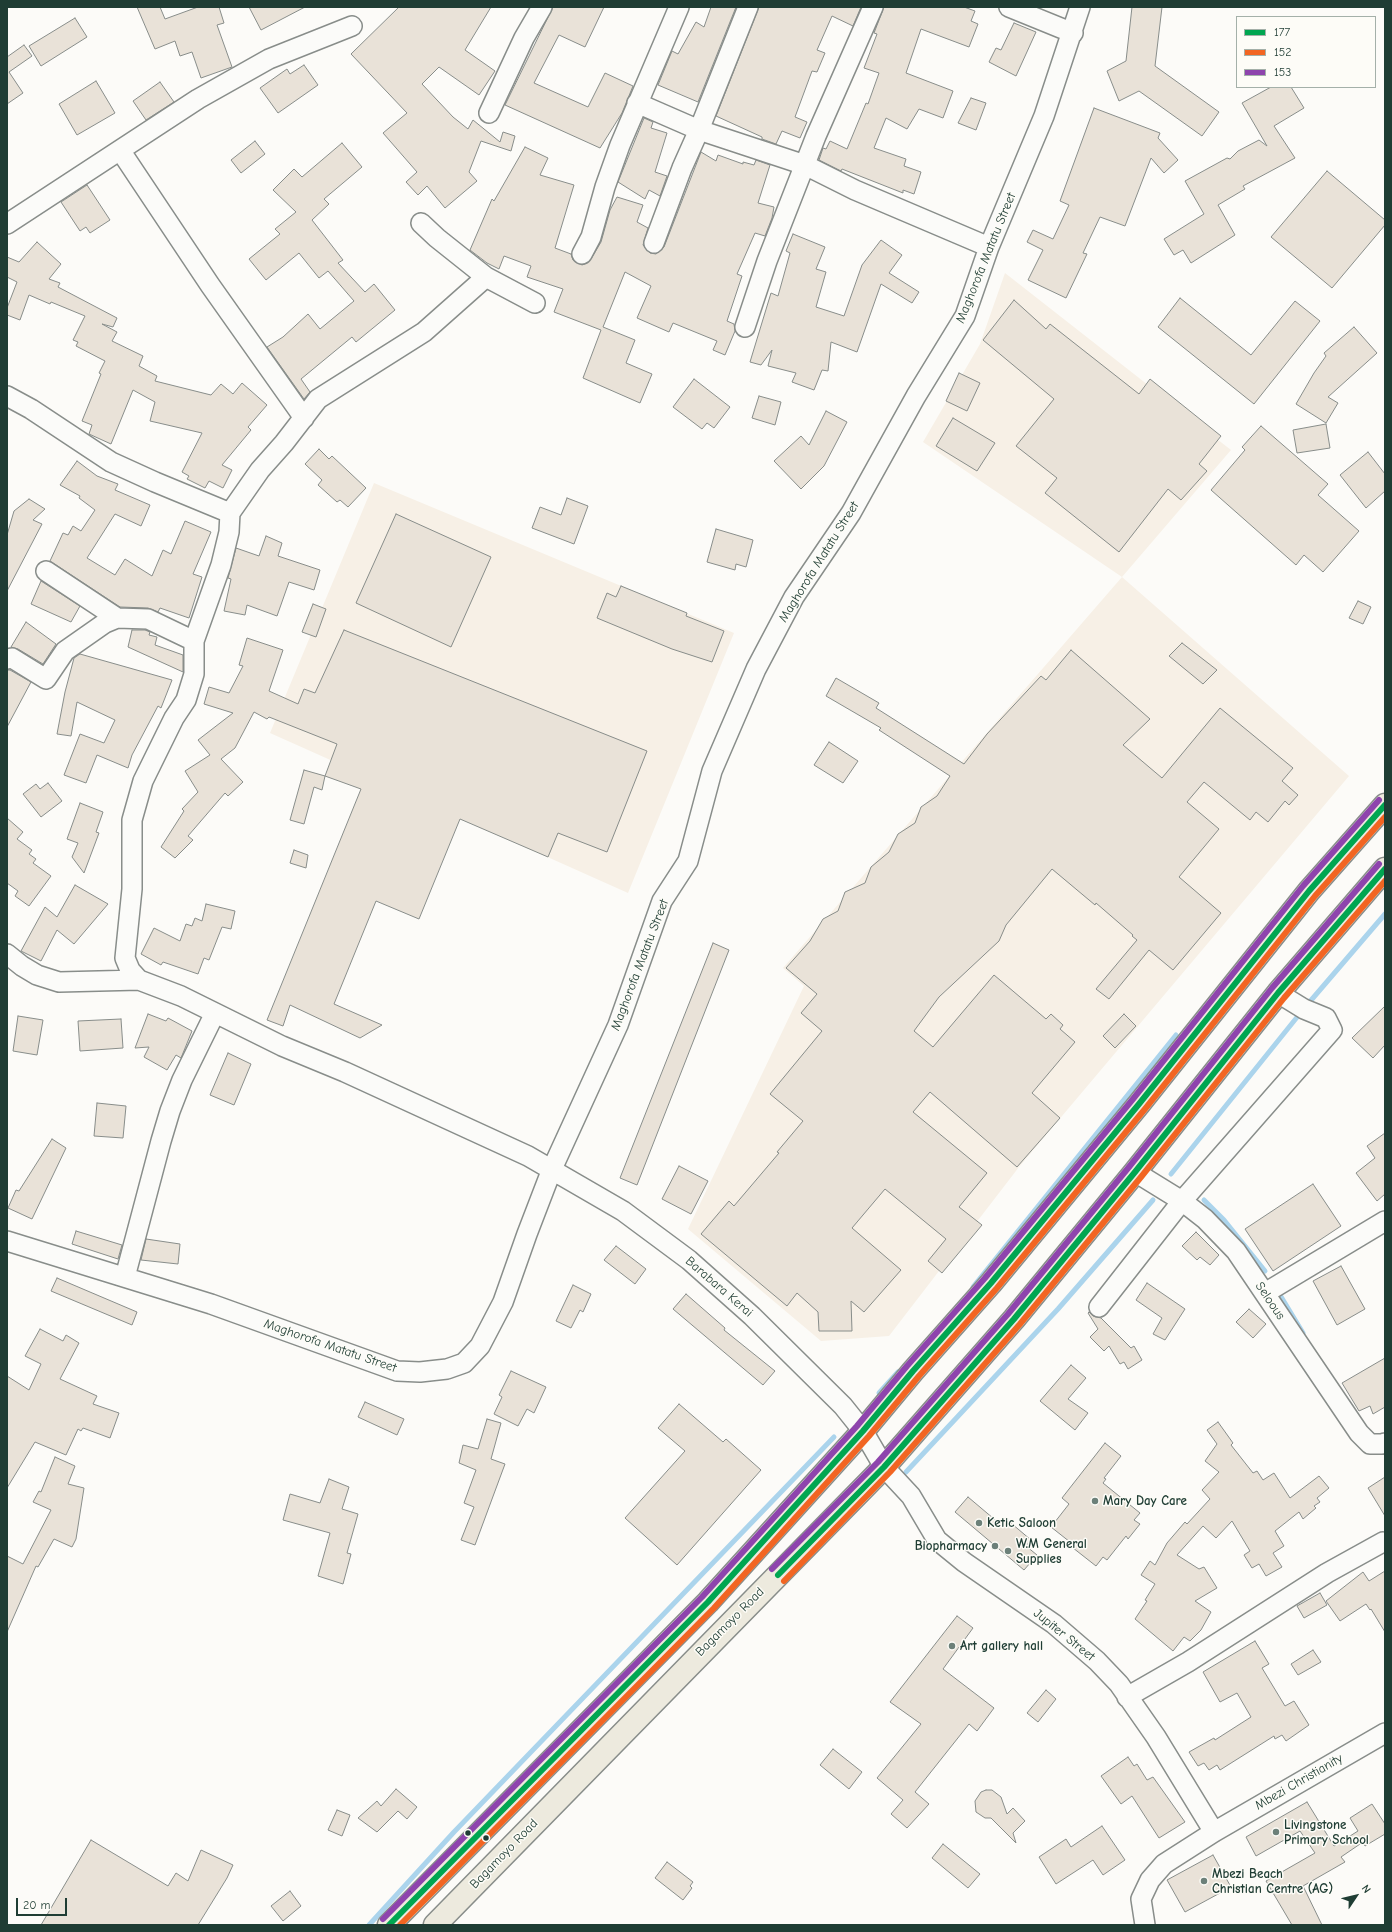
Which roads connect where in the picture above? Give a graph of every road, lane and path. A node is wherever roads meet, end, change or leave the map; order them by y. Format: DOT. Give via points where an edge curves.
graph roads {
  1 [pos="542,7"];
  2 [pos="679,7"];
  3 [pos="748,7"];
  4 [pos="873,7"];
  5 [pos="1009,7"];
  6 [pos="1080,7"];
  7 [pos="352,26"];
  8 [pos="1073,33"];
  9 [pos="637,103"];
  10 [pos="488,113"];
  11 [pos="699,130"];
  12 [pos="120,150"];
  13 [pos="805,165"];
  14 [pos="421,223"];
  15 [pos="7,224"];
  16 [pos="654,243"];
  17 [pos="989,247"];
  18 [pos="582,254"];
  19 [pos="486,277"];
  20 [pos="535,303"];
  21 [pos="745,326"];
  22 [pos="7,396"];
  23 [pos="304,418"];
  24 [pos="230,513"];
  25 [pos="46,572"];
  26 [pos="117,618"];
  27 [pos="194,641"];
  28 [pos="7,659"];
  29 [pos="1385,805"];
  30 [pos="1385,869"];
  31 [pos="7,954"];
  32 [pos="139,980"];
  33 [pos="1278,993"];
  34 [pos="215,1013"];
  35 [pos="552,1169"];
  36 [pos="1135,1172"];
  37 [pos="1182,1201"];
  38 [pos="1385,1222"];
  39 [pos="7,1241"];
  40 [pos="125,1277"];
  41 [pos="1265,1293"];
  42 [pos="1099,1307"];
  43 [pos="863,1431"];
  44 [pos="1385,1443"];
  45 [pos="884,1467"];
  46 [pos="1383,1542"];
  47 [pos="1127,1696"];
  48 [pos="1385,1733"];
  49 [pos="1214,1832"];
  50 [pos="389,1925"];
  51 [pos="435,1925"];
  52 [pos="1145,1925"];
  1 -- 10 [label="street"];
  2 -- 9 [label="street"];
  3 -- 11 [label="street"];
  4 -- 13 [label="street"];
  5 -- 8 [label="street"];
  6 -- 8 [label="street, Maghorofa Matatu Street"];
  7 -- 12 [label="street" via="269,59 198,99"];
  8 -- 17 [label="street, Maghorofa Matatu Street" via="1044,116"];
  9 -- 11 [label="street"];
  9 -- 18 [label="street" via="605,187 591,237"];
  11 -- 13 [label="street"];
  11 -- 16 [label="street"];
  12 -- 15 [label="street"];
  12 -- 23 [label="street" via="210,285"];
  13 -- 17 [label="street" via="855,190"];
  13 -- 21 [label="street" via="767,261"];
  14 -- 19 [label="street"];
  17 -- 35 [label="street, Maghorofa Matatu Street" via="965,316 916,396 851,513 794,597 756,668 712,771 688,861 662,901 618,1025"];
  19 -- 20 [label="street"];
  19 -- 23 [label="street" via="424,332 318,399"];
  22 -- 24 [label="street" via="111,462"];
  23 -- 24 [label="street" via="260,470"];
  24 -- 27 [label="street" via="229,532 221,565"];
  25 -- 26 [label="street"];
  26 -- 27 [label="street" via="148,619"];
  26 -- 28 [label="street" via="105,623 65,651 46,679 12,658"];
  27 -- 32 [label="street" via="194,674 186,700 174,718 143,780 132,820 132,888 125,958 130,970"];
  29 -- 43 [label="highway" via="1309,891 1109,1141 991,1283"];
  30 -- 33 [label="highway, Bagamoyo Road"];
  31 -- 32 [label="street" via="37,975 59,982"];
  32 -- 34 [label="street, Barabara Kerai" via="181,996"];
  33 -- 36 [label="highway, Bagamoyo Road"];
  33 -- 37 [label="street" via="1304,1009 1326,1018 1332,1030"];
  34 -- 35 [label="street, Barabara Kerai" via="282,1046 521,1152"];
  34 -- 40 [label="street" via="182,1080 170,1111"];
  35 -- 40 [label="street, Maghorofa Matatu Street" via="503,1302 483,1340 464,1364 447,1369 397,1371 211,1304"];
  35 -- 43 [label="street, Barabara Kerai" via="623,1211 689,1260 752,1316 843,1406"];
  36 -- 37 [label="street, Seloous"];
  36 -- 45 [label="highway, Bagamoyo Road" via="1014,1319"];
  37 -- 41 [label="street, Seloous" via="1205,1218 1236,1251"];
  37 -- 42 [label="street"];
  38 -- 41 [label="street"];
  39 -- 40 [label="street, Maghorofa Matatu Street"];
  41 -- 44 [label="street, Seloous" via="1359,1433 1370,1444"];
  43 -- 45 [label="street, Barabara Kerai"];
  43 -- 50 [label="highway" via="708,1602"];
  45 -- 47 [label="street, Jupiter Street" via="911,1496 937,1540 964,1562 1054,1624 1097,1661"];
  45 -- 51 [label="highway, Bagamoyo Road"];
  46 -- 47 [label="street" via="1327,1573 1188,1662"];
  47 -- 49 [label="street, Jupiter Street" via="1156,1737"];
  48 -- 49 [label="street, Mbezi Christianity"];
  49 -- 52 [label="street, Mbezi Christianity" via="1164,1864 1150,1880 1141,1899"];
}
